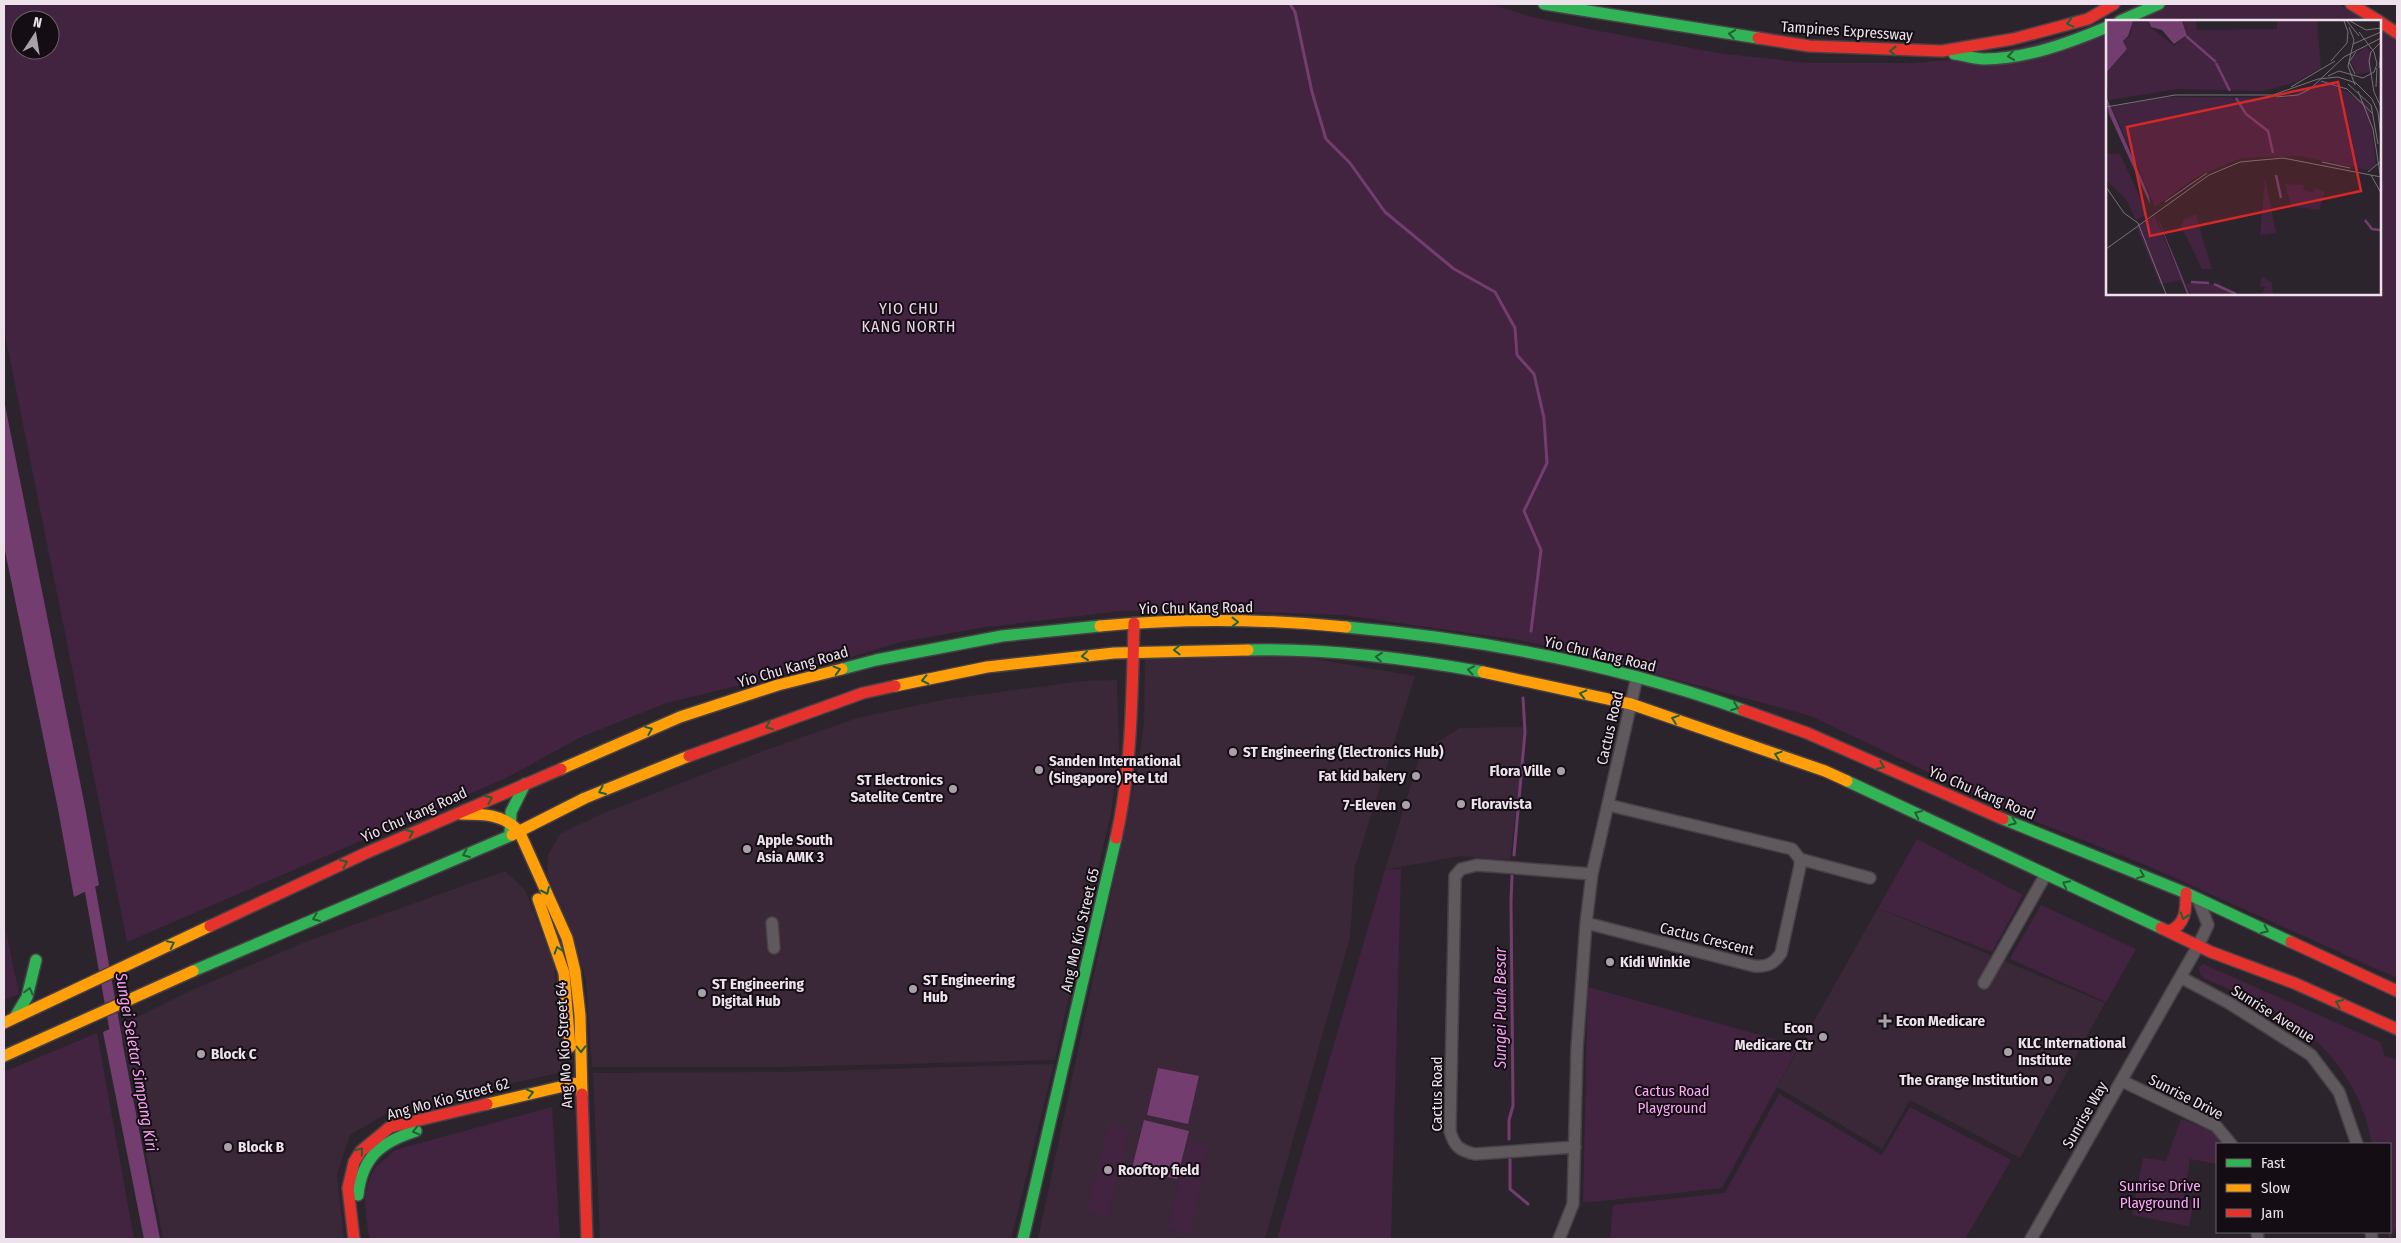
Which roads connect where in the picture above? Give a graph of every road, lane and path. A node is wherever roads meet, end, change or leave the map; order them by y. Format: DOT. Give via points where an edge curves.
graph roads {
  1 [pos="1544,4"];
  2 [pos="2114,4"];
  3 [pos="2159,4"];
  4 [pos="2351,4"];
  5 [pos="2122,20"];
  6 [pos="2376,20"];
  7 [pos="2381,23"];
  8 [pos="2106,27"];
  9 [pos="2397,33"];
  10 [pos="1942,51"];
  11 [pos="1134,623"];
  12 [pos="1134,652"];
  13 [pos="1637,677"];
  14 [pos="1631,704"];
  15 [pos="524,784"];
  16 [pos="1967,804"];
  17 [pos="1608,805"];
  18 [pos="453,814"];
  19 [pos="509,821"];
  20 [pos="515,833"];
  21 [pos="1963,834"];
  22 [pos="1800,859"];
  23 [pos="1592,874"];
  24 [pos="2046,874"];
  25 [pos="1870,878"];
  26 [pos="2186,893"];
  27 [pos="2198,899"];
  28 [pos="772,923"];
  29 [pos="1586,923"];
  30 [pos="2169,931"];
  31 [pos="2198,946"];
  32 [pos="774,948"];
  33 [pos="36,960"];
  34 [pos="2182,978"];
  35 [pos="1984,983"];
  36 [pos="2397,991"];
  37 [pos="9,1020"];
  38 [pos="2397,1029"];
  39 [pos="4,1056"];
  40 [pos="2122,1081"];
  41 [pos="577,1087"];
  42 [pos="2231,1143"];
  43 [pos="2357,1143"];
  44 [pos="1575,1147"];
  45 [pos="354,1239"];
  46 [pos="361,1239"];
  47 [pos="578,1239"];
  48 [pos="587,1239"];
  49 [pos="1023,1239"];
  50 [pos="1559,1239"];
  51 [pos="2031,1239"];
  10 -- 1 [label="main road, Tampines Expressway, one-way" via="1809,46"];
  2 -- 10 [label="main road, Tampines Expressway, one-way" via="2088,18 2013,39"];
  3 -- 5 [label="main road"];
  4 -- 6 [label="main road"];
  7 -- 9 [label="main road"];
  8 -- 10 [label="main road, one-way" via="2015,56 1984,59"];
  11 -- 12 [label="main road, Ang Mo Kio Street 65"];
  11 -- 13 [label="main road, Yio Chu Kang Road, one-way" via="1298,622 1404,632 1540,655"];
  15 -- 11 [label="main road, Yio Chu Kang Road, one-way" via="680,717 813,676 876,660 1002,636"];
  14 -- 12 [label="main road, one-way" via="1514,678 1408,660 1296,649"];
  12 -- 20 [label="main road, one-way" via="987,667 863,693 647,772"];
  12 -- 49 [label="main road, Ang Mo Kio Street 65" via="1131,740 1121,816"];
  13 -- 14 [label="street, Cactus Road"];
  13 -- 16 [label="main road, Yio Chu Kang Road, one-way" via="1690,691 1807,733"];
  14 -- 17 [label="street, Cactus Road"];
  21 -- 14 [label="main road, one-way" via="1826,771"];
  18 -- 15 [label="main road, Yio Chu Kang Road, one-way"];
  15 -- 19 [label="main road"];
  16 -- 21 [label="main road" via="1954,814 1954,825"];
  16 -- 26 [label="main road, Yio Chu Kang Road, one-way"];
  17 -- 22 [label="street" via="1792,849"];
  17 -- 23 [label="street, Cactus Road"];
  18 -- 19 [label="main road" via="489,815"];
  37 -- 18 [label="main road, Yio Chu Kang Road, one-way"];
  19 -- 20 [label="main road"];
  20 -- 39 [label="main road, one-way"];
  20 -- 41 [label="main road, Ang Mo Kio Street 64" via="564,972"];
  21 -- 24 [label="main road"];
  22 -- 25 [label="street"];
  22 -- 29 [label="street, Cactus Crescent" via="1781,953 1765,967"];
  23 -- 29 [label="street, Cactus Road"];
  23 -- 44 [label="street, Cactus Road" via="1477,865 1461,869 1455,876 1450,1131 1453,1141 1461,1152 1475,1154"];
  30 -- 24 [label="main road, one-way"];
  24 -- 35 [label="street"];
  26 -- 27 [label="main road, Yio Chu Kang Road"];
  26 -- 30 [label="main road, one-way" via="2186,914 2177,928"];
  27 -- 31 [label="street, Sunrise Way" via="2208,925"];
  27 -- 36 [label="main road, Yio Chu Kang Road, one-way"];
  28 -- 32 [label="street"];
  29 -- 44 [label="street, Cactus Road" via="1577,1048"];
  30 -- 31 [label="main road"];
  31 -- 34 [label="street, Sunrise Way"];
  38 -- 31 [label="main road, one-way" via="2294,983"];
  37 -- 33 [label="main road, one-way" via="29,995"];
  34 -- 40 [label="street, Sunrise Way"];
  34 -- 43 [label="street, Sunrise Avenue" via="2229,1003 2311,1055 2339,1092"];
  40 -- 42 [label="street, Sunrise Drive" via="2216,1126"];
  40 -- 51 [label="street, Sunrise Way"];
  45 -- 41 [label="main road, Ang Mo Kio Street 62, one-way" via="348,1179 356,1155 370,1139 390,1127"];
  41 -- 46 [label="main road, Ang Mo Kio Street 62, one-way" via="397,1136 378,1149 365,1164 358,1180"];
  41 -- 47 [label="main road, Ang Mo Kio Street 64"];
  41 -- 48 [label="main road, Ang Mo Kio Street 64"];
  44 -- 50 [label="street" via="1573,1204"];
}
